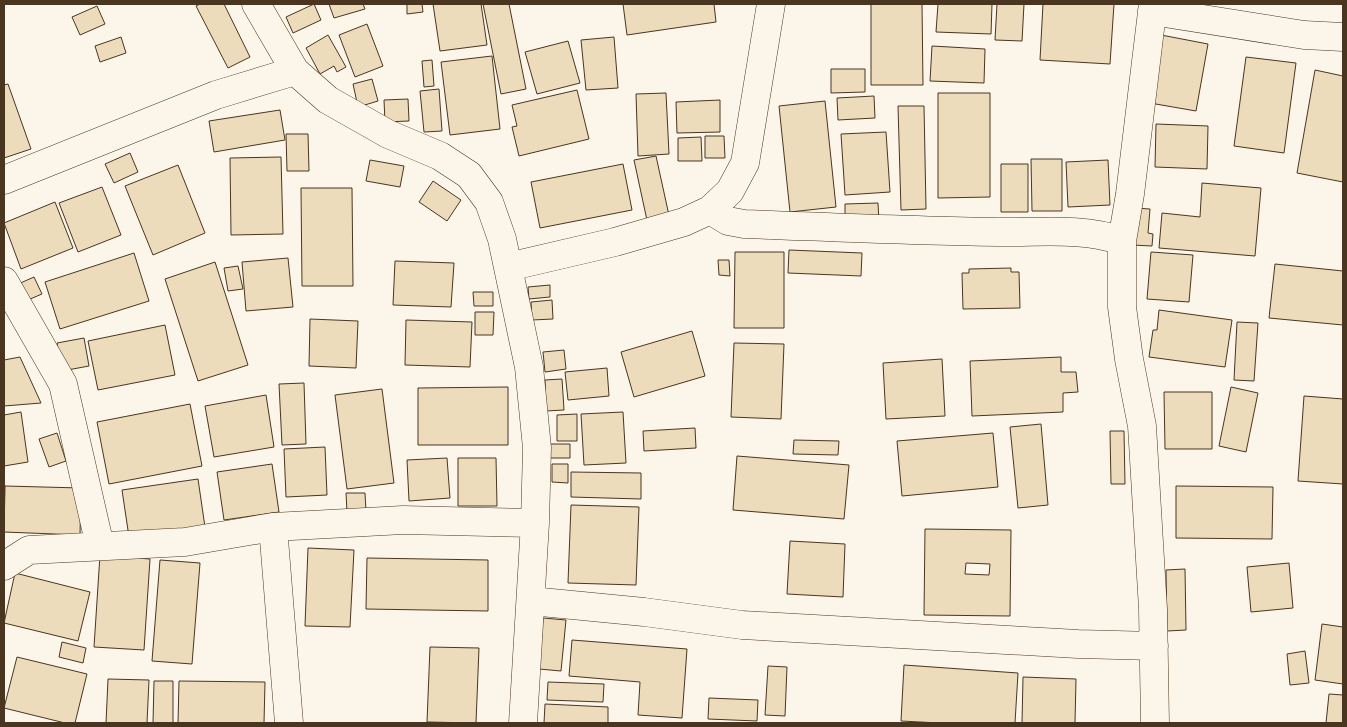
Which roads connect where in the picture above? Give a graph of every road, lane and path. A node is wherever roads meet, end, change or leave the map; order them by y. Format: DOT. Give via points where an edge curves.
graph roads {
  1 [pos="256,4"];
  2 [pos="771,4"];
  3 [pos="1152,7"];
  4 [pos="1343,37"];
  5 [pos="295,71"];
  6 [pos="4,180"];
  7 [pos="710,210"];
  8 [pos="1122,241"];
  9 [pos="508,268"];
  10 [pos="4,281"];
  11 [pos="535,523"];
  12 [pos="273,527"];
  13 [pos="100,546"];
  14 [pos="4,566"];
  15 [pos="531,601"];
  16 [pos="1154,646"];
  17 [pos="289,723"];
  18 [pos="523,723"];
  19 [pos="1155,723"];
  1 -- 5 [label="street"];
  2 -- 7 [label="street" via="745,163 730,190"];
  3 -- 4 [label="street" via="1304,35"];
  3 -- 8 [label="street"];
  5 -- 6 [label="street" via="216,96"];
  5 -- 9 [label="street" via="328,100 388,134 440,156 469,175 489,202"];
  7 -- 8 [label="street" via="728,221 744,224 1077,232"];
  7 -- 9 [label="street" via="684,222 616,242"];
  8 -- 16 [label="street" via="1122,307 1142,426"];
  9 -- 11 [label="street" via="529,367 537,448"];
  10 -- 13 [label="street" via="64,384"];
  11 -- 12 [label="street" via="403,520"];
  11 -- 15 [label="street"];
  12 -- 13 [label="street" via="185,542"];
  12 -- 17 [label="street"];
  13 -- 14 [label="street" via="29,550"];
  15 -- 16 [label="street" via="742,625"];
  15 -- 18 [label="street"];
  16 -- 19 [label="street"];
}
